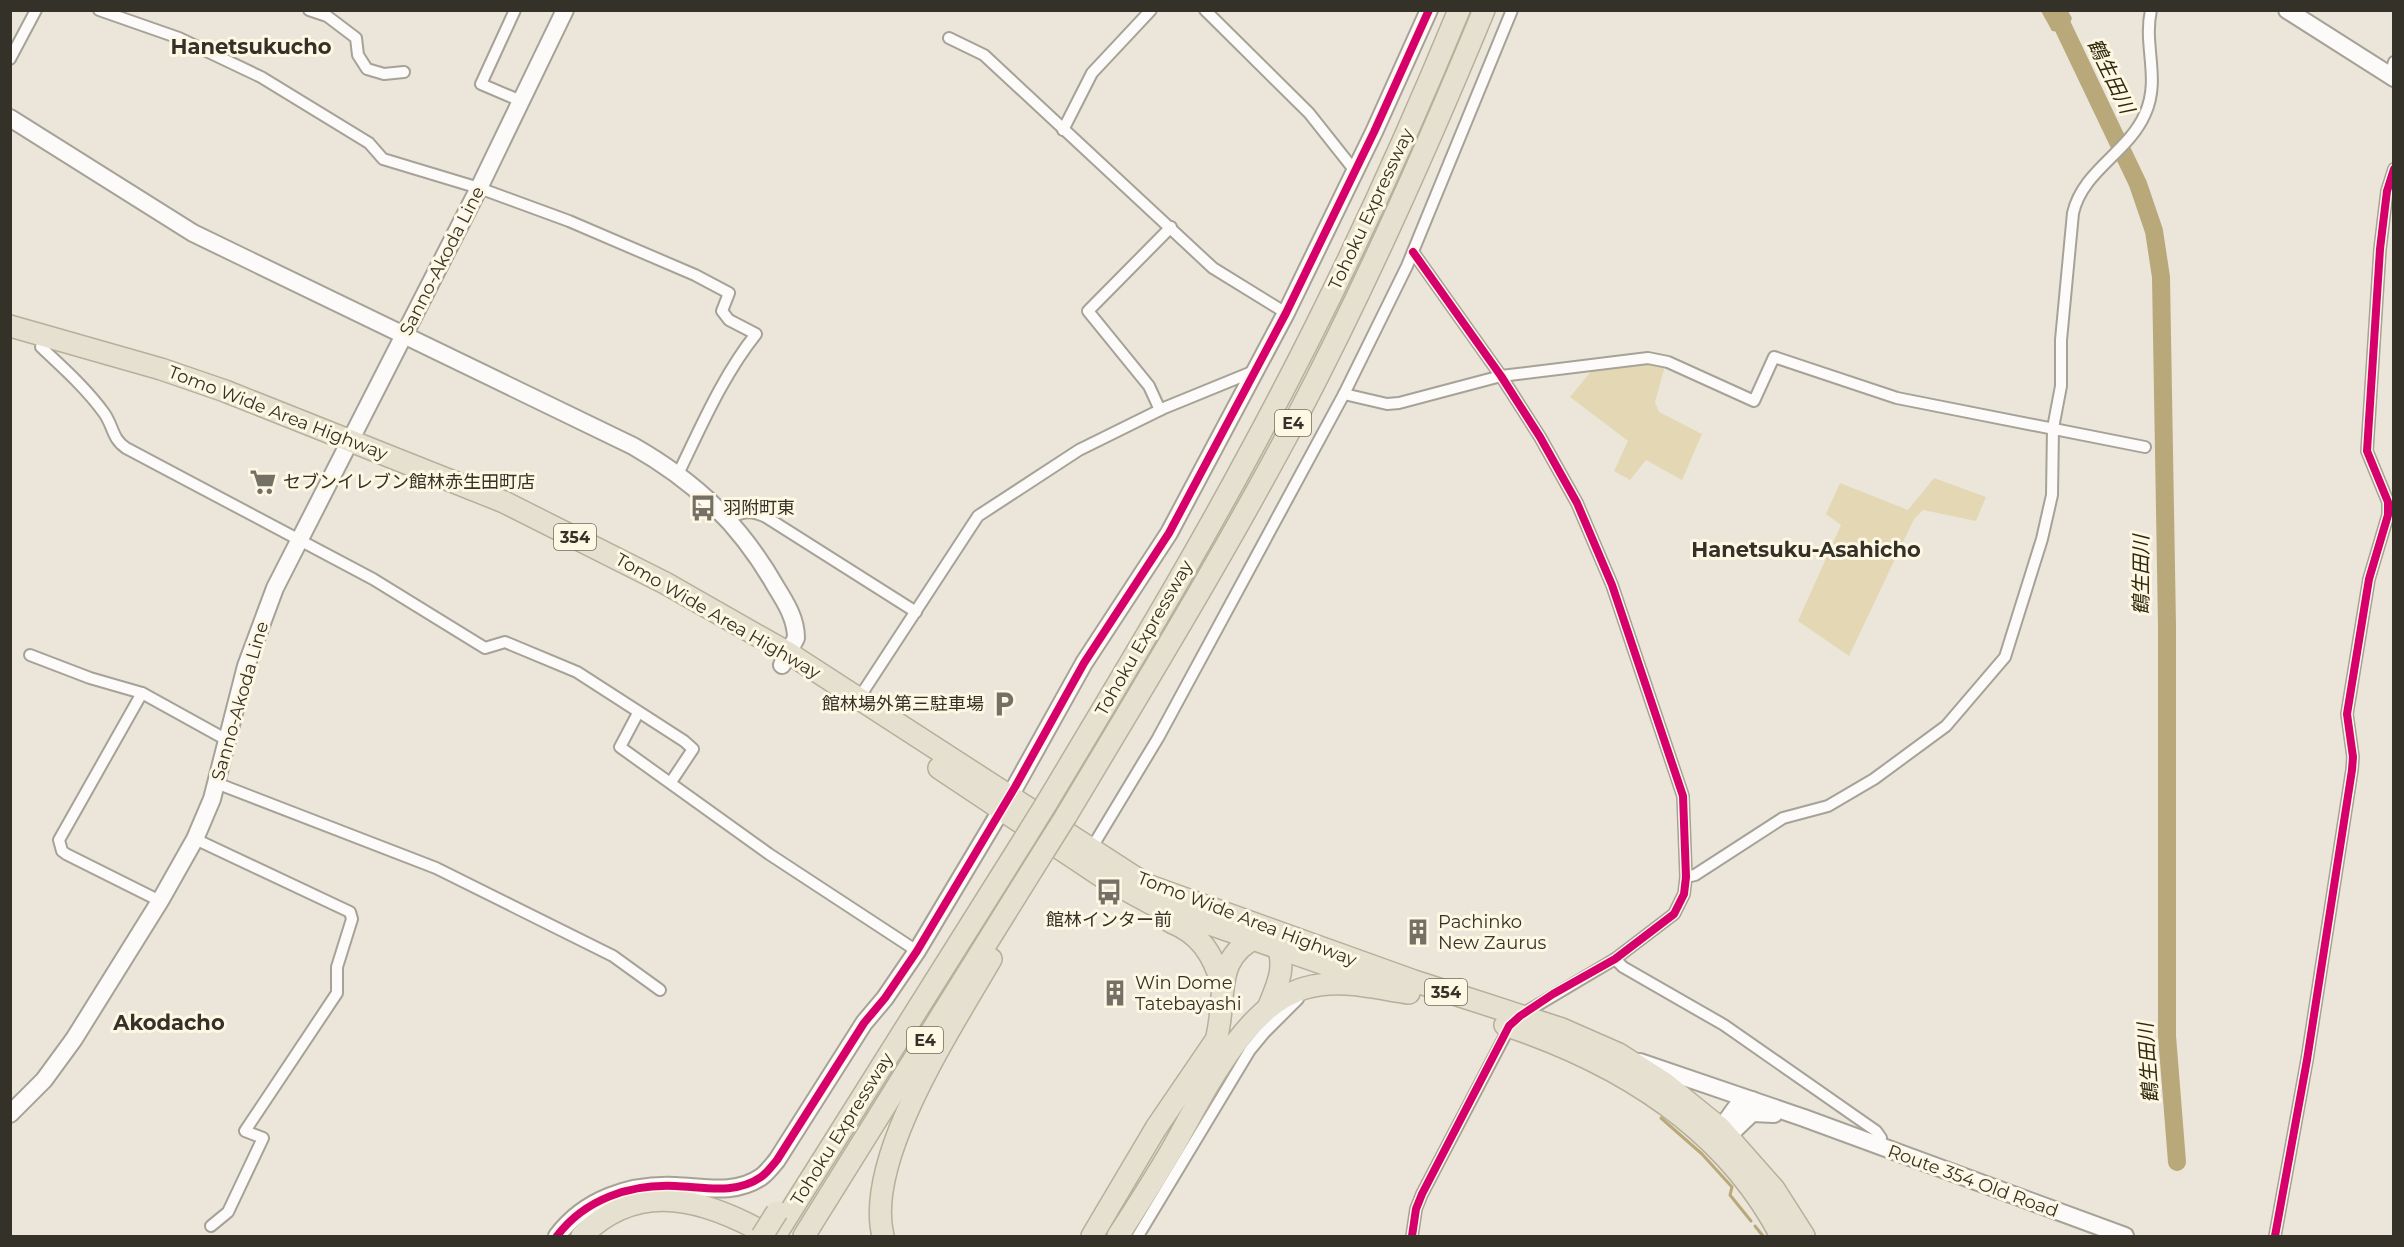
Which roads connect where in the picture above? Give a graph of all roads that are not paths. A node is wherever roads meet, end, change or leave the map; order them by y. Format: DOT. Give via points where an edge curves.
graph roads {
  1 [pos="36,10"];
  2 [pos="99,10"];
  3 [pos="309,10"];
  4 [pos="515,10"];
  5 [pos="565,10"];
  6 [pos="1151,10"];
  7 [pos="1205,10"];
  8 [pos="1429,10"];
  9 [pos="1459,10"];
  10 [pos="1484,10"];
  11 [pos="1512,10"];
  12 [pos="2151,10"];
  13 [pos="2287,10"];
  14 [pos="949,38"];
  15 [pos="10,59"];
  16 [pos="404,72"];
  17 [pos="2392,72"];
  18 [pos="521,101"];
  19 [pos="10,118"];
  20 [pos="1064,130"];
  21 [pos="2394,169"];
  22 [pos="1355,171"];
  23 [pos="478,188"];
  24 [pos="1171,227"];
  25 [pos="1413,252"];
  26 [pos="1286,313"];
  27 [pos="10,326"];
  28 [pos="405,334"];
  29 [pos="10,339"];
  30 [pos="41,347"];
  31 [pos="1258,369"];
  32 [pos="1501,376"];
  33 [pos="1344,394"];
  34 [pos="1160,410"];
  35 [pos="2053,428"];
  36 [pos="348,444"];
  37 [pos="2145,447"];
  38 [pos="678,474"];
  39 [pos="2391,508"];
  40 [pos="729,518"];
  41 [pos="298,539"];
  42 [pos="916,612"];
  43 [pos="30,655"];
  44 [pos="786,660"];
  45 [pos="142,693"];
  46 [pos="859,698"];
  47 [pos="638,713"];
  48 [pos="227,740"];
  49 [pos="671,782"];
  50 [pos="216,783"];
  51 [pos="1005,803"];
  52 [pos="195,839"];
  53 [pos="1091,849"];
  54 [pos="1044,851"];
  55 [pos="1686,877"];
  56 [pos="1104,878"];
  57 [pos="160,902"];
  58 [pos="1271,930"];
  59 [pos="1250,940"];
  60 [pos="917,951"];
  61 [pos="1280,951"];
  62 [pos="1615,959"];
  63 [pos="1222,984"];
  64 [pos="660,990"];
  65 [pos="1409,993"];
  66 [pos="1301,997"];
  67 [pos="1268,1009"];
  68 [pos="1514,1021"];
  69 [pos="1619,1054"];
  70 [pos="1752,1100"];
  71 [pos="10,1113"];
  72 [pos="1821,1126"];
  73 [pos="1719,1136"];
  74 [pos="1879,1147"];
  75 [pos="782,1215"];
  76 [pos="211,1226"];
  77 [pos="806,1234"];
  78 [pos="557,1236"];
  79 [pos="582,1236"];
  80 [pos="597,1236"];
  81 [pos="748,1236"];
  82 [pos="762,1236"];
  83 [pos="770,1236"];
  84 [pos="775,1236"];
  85 [pos="883,1236"];
  86 [pos="1092,1236"];
  87 [pos="1118,1236"];
  88 [pos="1138,1236"];
  89 [pos="1412,1236"];
  90 [pos="1781,1236"];
  91 [pos="1804,1236"];
  92 [pos="2125,1236"];
  93 [pos="2275,1236"];
  1 -- 15 [label="street"];
  2 -- 23 [label="street" via="170,35 261,77 369,143 383,159"];
  3 -- 16 [label="street" via="327,16 356,38 358,55 367,69 384,74"];
  4 -- 18 [label="street" via="481,84"];
  5 -- 18 [label="street, Sanno-Akoda Line"];
  6 -- 20 [label="street" via="1092,73"];
  7 -- 22 [label="street" via="1303,107"];
  8 -- 22 [label="street"];
  9 -- 75 [label="highway, Tohoku Expressway / E4, bridge" via="1358,239 1276,404 1158,616 888,1058"];
  10 -- 54 [label="highway, Tohoku Expressway / E4, bridge" via="1426,147 1297,416 1208,578"];
  11 -- 25 [label="street"];
  12 -- 35 [label="street" via="2148,25 2154,86 2144,116 2086,182 2073,213 2061,340 2061,386"];
  13 -- 17 [label="street"];
  14 -- 20 [label="street" via="984,55"];
  18 -- 23 [label="street, Sanno-Akoda Line"];
  19 -- 28 [label="street" via="193,233"];
  20 -- 24 [label="street"];
  21 -- 39 [label="street" via="2387,191 2380,249 2367,451"];
  22 -- 26 [label="street"];
  23 -- 28 [label="street, Sanno-Akoda Line"];
  23 -- 38 [label="street" via="568,221 729,293 722,311 729,320 756,334 711,407"];
  24 -- 26 [label="street" via="1213,268"];
  24 -- 34 [label="street" via="1088,311 1149,386"];
  25 -- 32 [label="street"];
  25 -- 33 [label="street"];
  26 -- 31 [label="street"];
  27 -- 36 [label="highway, Tomo Wide Area Highway / 354" via="161,369"];
  28 -- 36 [label="street, Sanno-Akoda Line"];
  28 -- 38 [label="street" via="633,446"];
  29 -- 30 [label="highway, Tomo Wide Area Highway / 354"];
  30 -- 36 [label="highway, Tomo Wide Area Highway / 354"];
  30 -- 41 [label="street" via="84,387 106,415 117,442"];
  31 -- 34 [label="street"];
  31 -- 51 [label="street" via="1169,532 1084,663"];
  32 -- 33 [label="street" via="1387,404"];
  32 -- 35 [label="street" via="1648,358 1668,362 1754,401 1774,357 1897,398"];
  32 -- 55 [label="street" via="1577,503 1612,585 1683,796"];
  33 -- 53 [label="street" via="1158,738"];
  34 -- 42 [label="street" via="1079,450 978,516"];
  35 -- 37 [label="street"];
  35 -- 55 [label="street" via="2052,495 2042,539 2005,657 1970,700 1946,726 1858,789 1828,806 1784,818"];
  36 -- 41 [label="street, Sanno-Akoda Line"];
  36 -- 44 [label="highway, Tomo Wide Area Highway / 354" via="514,507 665,583"];
  38 -- 40 [label="street"];
  39 -- 93 [label="street" via="2369,579 2347,714 2352,770"];
  40 -- 42 [label="street" via="742,511 766,517"];
  40 -- 44 [label="street" via="788,608 796,629"];
  41 -- 47 [label="street" via="373,579 485,648 505,642 577,672"];
  41 -- 48 [label="street, Sanno-Akoda Line" via="246,666"];
  42 -- 46 [label="street"];
  43 -- 45 [label="street"];
  44 -- 46 [label="highway, Tomo Wide Area Highway / 354"];
  44 -- 51 [label="highway, Tomo Wide Area Highway / 354"];
  45 -- 48 [label="street"];
  45 -- 57 [label="street" via="59,840 66,854"];
  46 -- 51 [label="highway, Tomo Wide Area Highway / 354"];
  47 -- 49 [label="street" via="620,747"];
  47 -- 49 [label="street" via="693,749"];
  48 -- 50 [label="street, Sanno-Akoda Line"];
  49 -- 60 [label="street" via="769,854"];
  50 -- 52 [label="street, Sanno-Akoda Line"];
  50 -- 64 [label="street" via="436,868 613,956"];
  51 -- 53 [label="highway, Tomo Wide Area Highway / 354"];
  51 -- 56 [label="highway, Tomo Wide Area Highway / 354"];
  51 -- 60 [label="street"];
  52 -- 57 [label="street, Sanno-Akoda Line"];
  52 -- 76 [label="street" via="350,912 352,919 337,968 337,993 245,1131 263,1138 228,1212"];
  53 -- 58 [label="highway, Tomo Wide Area Highway / 354" via="1147,885"];
  54 -- 77 [label="highway, Tohoku Expressway / E4"];
  54 -- 85 [label="highway" via="1010,927 962,1010 893,1145 883,1177 879,1211"];
  55 -- 62 [label="street" via="1684,894 1674,914"];
  56 -- 59 [label="highway, Tomo Wide Area Highway / 354" via="1152,904"];
  56 -- 63 [label="highway" via="1119,897 1199,939"];
  57 -- 71 [label="street, Sanno-Akoda Line" via="57,1064"];
  58 -- 59 [label="highway"];
  58 -- 61 [label="highway"];
  58 -- 68 [label="highway, Tomo Wide Area Highway / 354"];
  59 -- 61 [label="highway, Tomo Wide Area Highway / 354"];
  59 -- 63 [label="highway" via="1232,958"];
  60 -- 78 [label="street" via="864,1023 777,1160 761,1177 715,1190 638,1186 607,1196"];
  61 -- 65 [label="highway, Tomo Wide Area Highway / 354"];
  61 -- 67 [label="highway" via="1281,979"];
  62 -- 68 [label="street"];
  62 -- 74 [label="street" via="1724,1025 1876,1131 1881,1137"];
  63 -- 86 [label="highway" via="1220,1027 1213,1046 1156,1128"];
  65 -- 67 [label="highway" via="1325,983 1302,988"];
  65 -- 68 [label="highway, Tomo Wide Area Highway / 354"];
  66 -- 88 [label="street" via="1250,1050"];
  67 -- 87 [label="highway" via="1243,1033 1221,1066"];
  68 -- 69 [label="highway, Tomo Wide Area Highway / 354" via="1562,1029"];
  68 -- 73 [label="highway, Tomo Wide Area Highway / 354" via="1618,1072"];
  68 -- 89 [label="street" via="1422,1194"];
  69 -- 70 [label="street, Route 354 Old Road"];
  69 -- 73 [label="highway, Tomo Wide Area Highway / 354" via="1672,1088"];
  70 -- 72 [label="street, Route 354 Old Road"];
  70 -- 73 [label="street" via="1740,1102"];
  72 -- 73 [label="street, Route 354 Old Road" via="1760,1112 1748,1115"];
  72 -- 74 [label="street, Route 354 Old Road"];
  73 -- 90 [label="highway, Tomo Wide Area Highway / 354"];
  73 -- 91 [label="highway, Tomo Wide Area Highway / 354" via="1774,1190"];
  74 -- 92 [label="street, Route 354 Old Road"];
  75 -- 82 [label="highway, bridge"];
  75 -- 84 [label="highway, Tohoku Expressway"];
  79 -- 83 [label="highway" via="616,1210 659,1200 708,1208"];
  80 -- 81 [label="highway" via="630,1216 661,1211 713,1221"];
}
